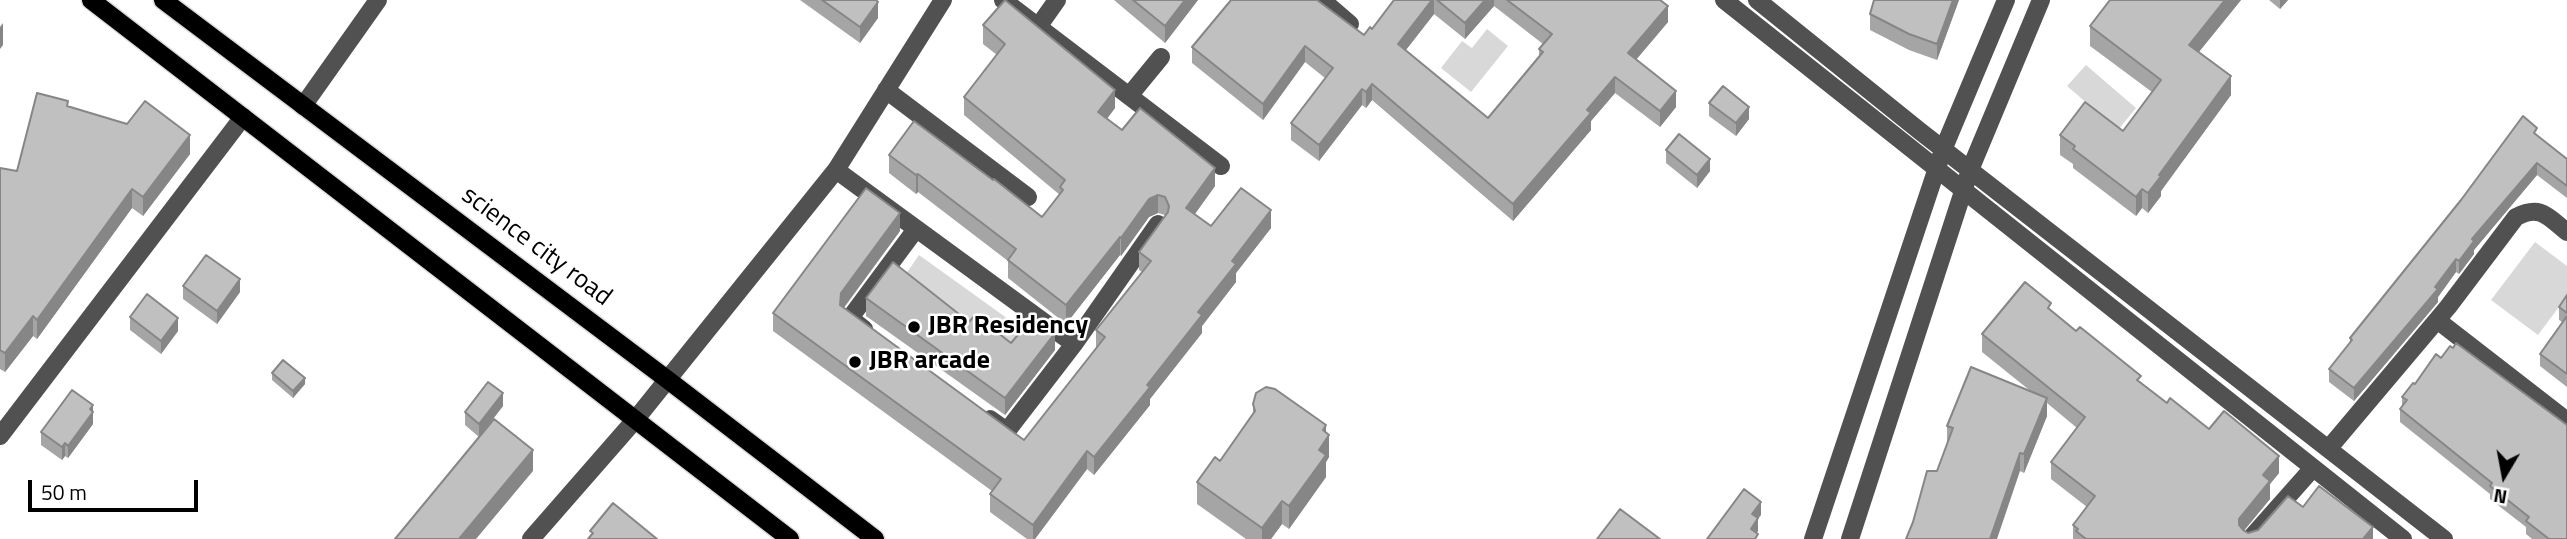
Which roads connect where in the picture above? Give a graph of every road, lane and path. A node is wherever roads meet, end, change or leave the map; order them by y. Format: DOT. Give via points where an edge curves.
graph roads {
  1 [pos="91,0"];
  2 [pos="163,0"];
  3 [pos="378,0"];
  4 [pos="943,0"];
  5 [pos="1003,0"];
  6 [pos="1057,0"];
  7 [pos="1322,0"];
  8 [pos="1724,0"];
  9 [pos="1757,0"];
  10 [pos="2006,0"];
  11 [pos="2041,0"];
  12 [pos="1350,24"];
  13 [pos="1038,27"];
  14 [pos="1161,57"];
  15 [pos="886,90"];
  16 [pos="1129,96"];
  17 [pos="303,106"];
  18 [pos="243,117"];
  19 [pos="1943,150"];
  20 [pos="1221,166"];
  21 [pos="1936,169"];
  22 [pos="836,170"];
  23 [pos="1970,170"];
  24 [pos="1964,191"];
  25 [pos="1028,197"];
  26 [pos="1158,224"];
  27 [pos="916,229"];
  28 [pos="2567,232"];
  29 [pos="2437,320"];
  30 [pos="883,342"];
  31 [pos="1074,344"];
  32 [pos="668,380"];
  33 [pos="973,407"];
  34 [pos="635,420"];
  35 [pos="2567,421"];
  36 [pos="0,436"];
  37 [pos="2329,448"];
  38 [pos="2313,468"];
  39 [pos="531,539"];
  40 [pos="790,539"];
  41 [pos="875,539"];
  42 [pos="1813,539"];
  43 [pos="1850,539"];
  44 [pos="2249,539"];
  45 [pos="2403,539"];
  46 [pos="2444,539"];
  1 -- 18 [label="main road"];
  2 -- 17 [label="main road, science city road"];
  3 -- 17 [label="street"];
  4 -- 15 [label="street"];
  5 -- 13 [label="street"];
  6 -- 13 [label="street"];
  7 -- 12 [label="street"];
  8 -- 21 [label="street"];
  9 -- 19 [label="street"];
  10 -- 19 [label="street"];
  11 -- 23 [label="street"];
  13 -- 16 [label="street"];
  14 -- 16 [label="street"];
  15 -- 22 [label="street"];
  15 -- 25 [label="street"];
  16 -- 20 [label="street"];
  17 -- 32 [label="main road, science city road"];
  18 -- 34 [label="main road"];
  18 -- 36 [label="street"];
  19 -- 21 [label="street"];
  19 -- 23 [label="street"];
  21 -- 24 [label="street"];
  21 -- 42 [label="street"];
  22 -- 27 [label="street"];
  22 -- 32 [label="street"];
  23 -- 24 [label="street"];
  23 -- 37 [label="street"];
  24 -- 38 [label="street"];
  24 -- 43 [label="street"];
  26 -- 31 [label="street"];
  27 -- 30 [label="street" via="850,318"];
  27 -- 31 [label="street"];
  28 -- 29 [label="street" via="2542,213 2530,210 2516,217"];
  29 -- 35 [label="street"];
  29 -- 37 [label="street"];
  31 -- 33 [label="street" via="1007,430"];
  32 -- 34 [label="street"];
  32 -- 41 [label="main road, science city road"];
  34 -- 39 [label="street"];
  34 -- 40 [label="main road"];
  37 -- 46 [label="street"];
  38 -- 44 [label="street"];
  38 -- 45 [label="street"];
}
